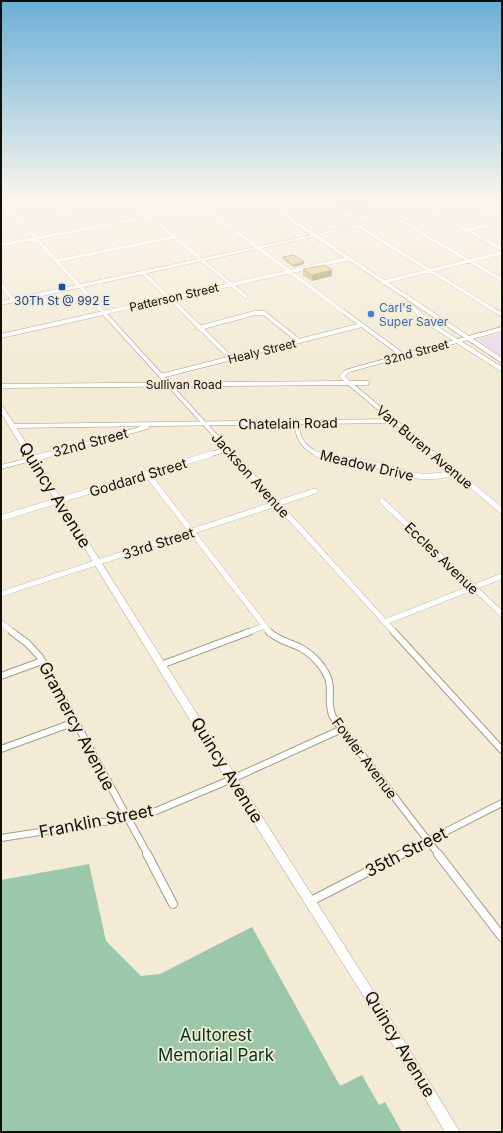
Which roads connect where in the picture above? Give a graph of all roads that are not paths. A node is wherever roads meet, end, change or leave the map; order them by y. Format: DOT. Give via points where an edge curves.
graph roads {
  1 [pos="48,252"];
  2 [pos="101,252"];
  3 [pos="192,252"];
  4 [pos="237,252"];
  5 [pos="264,252"];
  6 [pos="338,252"];
  7 [pos="399,252"];
  8 [pos="454,252"];
  9 [pos="502,253"];
  10 [pos="347,258"];
  11 [pos="202,260"];
  12 [pos="56,261"];
  13 [pos="470,261"];
  14 [pos="290,271"];
  15 [pos="430,271"];
  16 [pos="142,272"];
  17 [pos="502,280"];
  18 [pos="383,282"];
  19 [pos="1,284"];
  20 [pos="231,284"];
  21 [pos="79,286"];
  22 [pos="246,297"];
  23 [pos="170,298"];
  24 [pos="13,300"];
  25 [pos="1,303"];
  26 [pos="104,313"];
  27 [pos="502,315"];
  28 [pos="362,325"];
  29 [pos="199,328"];
  30 [pos="502,329"];
  31 [pos="1,336"];
  32 [pos="468,338"];
  33 [pos="299,341"];
  34 [pos="456,342"];
  35 [pos="404,356"];
  36 [pos="231,358"];
  37 [pos="502,361"];
  38 [pos="502,370"];
  39 [pos="162,376"];
  40 [pos="349,383"];
  41 [pos="366,383"];
  42 [pos="168,384"];
  43 [pos="1,386"];
  44 [pos="1,408"];
  45 [pos="395,421"];
  46 [pos="296,423"];
  47 [pos="156,424"];
  48 [pos="205,424"];
  49 [pos="13,426"];
  50 [pos="228,449"];
  51 [pos="32,459"];
  52 [pos="1,467"];
  53 [pos="456,472"];
  54 [pos="148,475"];
  55 [pos="315,491"];
  56 [pos="59,501"];
  57 [pos="382,501"];
  58 [pos="277,504"];
  59 [pos="502,511"];
  60 [pos="1,518"];
  61 [pos="191,532"];
  62 [pos="98,562"];
  63 [pos="502,576"];
  64 [pos="473,587"];
  65 [pos="1,594"];
  66 [pos="502,614"];
  67 [pos="385,622"];
  68 [pos="1,623"];
  69 [pos="264,626"];
  70 [pos="42,661"];
  71 [pos="161,665"];
  72 [pos="1,676"];
  73 [pos="75,722"];
  74 [pos="342,729"];
  75 [pos="1,749"];
  76 [pos="502,750"];
  77 [pos="232,779"];
  78 [pos="502,803"];
  79 [pos="130,818"];
  80 [pos="1,838"];
  81 [pos="428,840"];
  82 [pos="311,901"];
  83 [pos="173,904"];
  84 [pos="502,937"];
  85 [pos="453,1132"];
  1 -- 12 [label="street, Jackson Avenue"];
  2 -- 12 [label="street"];
  3 -- 11 [label="street"];
  4 -- 11 [label="street"];
  5 -- 14 [label="street"];
  6 -- 10 [label="main road"];
  7 -- 15 [label="street"];
  8 -- 13 [label="street"];
  9 -- 13 [label="street"];
  10 -- 14 [label="street, Patterson Street"];
  10 -- 18 [label="main road"];
  11 -- 16 [label="street"];
  11 -- 20 [label="street"];
  12 -- 21 [label="street, Jackson Avenue"];
  13 -- 15 [label="street"];
  13 -- 17 [label="street"];
  14 -- 20 [label="street, Patterson Street"];
  14 -- 28 [label="street"];
  15 -- 18 [label="street"];
  15 -- 27 [label="street"];
  16 -- 21 [label="street"];
  16 -- 23 [label="street"];
  18 -- 32 [label="main road"];
  18 -- 34 [label="main road" via="393,293"];
  19 -- 24 [label="street"];
  20 -- 22 [label="street"];
  20 -- 23 [label="street, Patterson Street"];
  21 -- 24 [label="street"];
  21 -- 26 [label="street, Jackson Avenue"];
  23 -- 26 [label="street, Patterson Street"];
  23 -- 29 [label="street"];
  24 -- 25 [label="street"];
  26 -- 31 [label="street, Patterson Street"];
  26 -- 39 [label="street, Jackson Avenue"];
  28 -- 33 [label="street, Healy Street"];
  28 -- 35 [label="street"];
  29 -- 33 [label="street" via="255,313 264,313"];
  29 -- 36 [label="street"];
  30 -- 32 [label="street, 32nd Street"];
  32 -- 34 [label="street, 32nd Street"];
  32 -- 37 [label="main road"];
  33 -- 36 [label="street, Healy Street"];
  34 -- 35 [label="street, 32nd Street"];
  34 -- 38 [label="main road"];
  35 -- 40 [label="street, 32nd Street" via="344,372 342,376"];
  36 -- 39 [label="street, Healy Street"];
  39 -- 42 [label="street, Jackson Avenue"];
  40 -- 41 [label="street, Sullivan Road"];
  40 -- 42 [label="street, Sullivan Road"];
  40 -- 45 [label="street, Van Buren Avenue"];
  42 -- 43 [label="street, Sullivan Road"];
  42 -- 48 [label="street, Jackson Avenue"];
  44 -- 49 [label="street, Quincy Avenue"];
  45 -- 46 [label="street, Chatelain Road"];
  45 -- 53 [label="street, Van Buren Avenue"];
  46 -- 48 [label="street, Chatelain Road"];
  46 -- 53 [label="street, Meadow Drive" via="301,442 320,455 365,462 417,477 433,477"];
  47 -- 48 [label="street, Chatelain Road"];
  47 -- 49 [label="street, Chatelain Road"];
  47 -- 51 [label="street, 32nd Street"];
  48 -- 50 [label="street, Jackson Avenue"];
  49 -- 51 [label="street, Quincy Avenue"];
  50 -- 54 [label="street, Goddard Street"];
  50 -- 58 [label="street, Jackson Avenue"];
  51 -- 52 [label="street, 32nd Street"];
  51 -- 56 [label="street, Quincy Avenue"];
  53 -- 59 [label="street, Van Buren Avenue"];
  54 -- 56 [label="street, Goddard Street"];
  54 -- 61 [label="street, Fowler Avenue"];
  55 -- 58 [label="street, 33rd Street"];
  56 -- 60 [label="street, Goddard Street"];
  56 -- 62 [label="street, Quincy Avenue"];
  57 -- 64 [label="street, Eccles Avenue"];
  58 -- 61 [label="street, 33rd Street"];
  58 -- 67 [label="street, Jackson Avenue"];
  61 -- 62 [label="street, 33rd Street"];
  61 -- 69 [label="street, Fowler Avenue"];
  62 -- 65 [label="street, 33rd Street"];
  62 -- 71 [label="street, Quincy Avenue"];
  63 -- 64 [label="street"];
  64 -- 66 [label="street, Eccles Avenue"];
  64 -- 67 [label="street"];
  67 -- 76 [label="street, Jackson Avenue"];
  68 -- 70 [label="street, Gramercy Avenue" via="27,643"];
  69 -- 71 [label="street"];
  69 -- 74 [label="street, Fowler Avenue" via="277,639 308,653 324,671 330,686 328,706"];
  70 -- 72 [label="street"];
  70 -- 73 [label="street, Gramercy Avenue"];
  71 -- 77 [label="street, Quincy Avenue"];
  73 -- 75 [label="street"];
  73 -- 79 [label="street, Gramercy Avenue" via="120,805"];
  74 -- 77 [label="street, Franklin Street"];
  74 -- 81 [label="street, Fowler Avenue"];
  77 -- 79 [label="street, Franklin Street" via="156,811"];
  77 -- 82 [label="street, Quincy Avenue"];
  78 -- 81 [label="street, 35th Street"];
  79 -- 80 [label="street, Franklin Street"];
  79 -- 83 [label="street, Gramercy Avenue"];
  81 -- 82 [label="street, 35th Street"];
  81 -- 84 [label="street, Fowler Avenue"];
  82 -- 85 [label="street, Quincy Avenue"];
}
